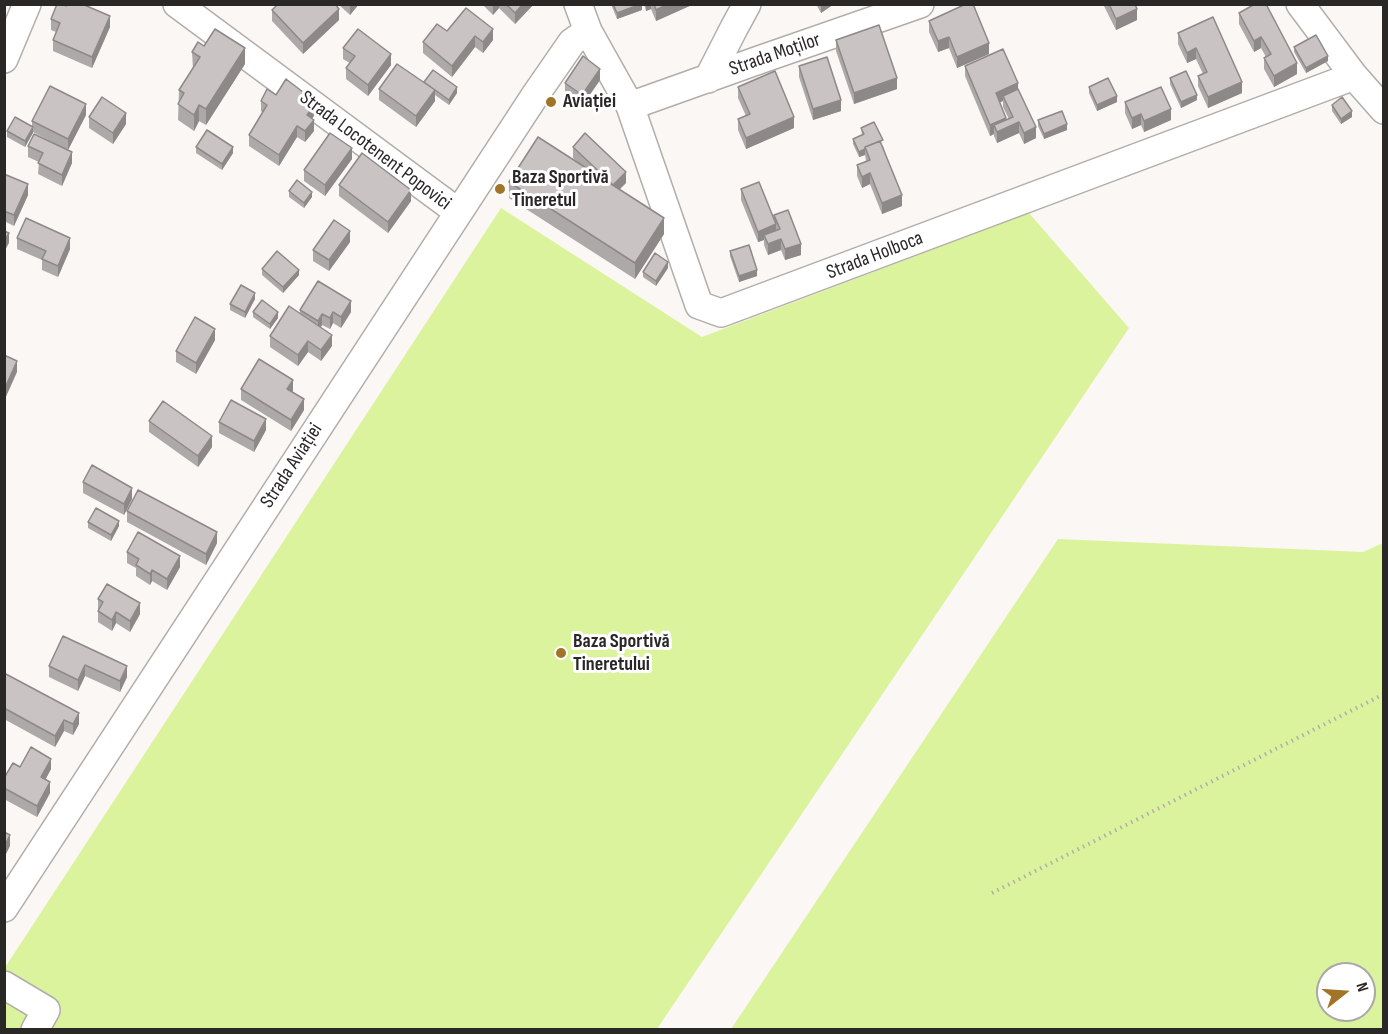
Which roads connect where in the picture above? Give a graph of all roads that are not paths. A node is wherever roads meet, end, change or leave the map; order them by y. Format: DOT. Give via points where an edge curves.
graph roads {
  1 [pos="27,4"];
  2 [pos="177,4"];
  3 [pos="578,4"];
  4 [pos="747,4"];
  5 [pos="920,4"];
  6 [pos="1300,4"];
  7 [pos="588,31"];
  8 [pos="4,59"];
  9 [pos="1354,76"];
  10 [pos="708,79"];
  11 [pos="630,106"];
  12 [pos="1383,110"];
  13 [pos="458,212"];
  14 [pos="4,908"];
  15 [pos="4,985"];
  16 [pos="35,1029"];
  1 -- 8 [label="street"];
  2 -- 13 [label="street, Strada Locotenent Popovici"];
  3 -- 7 [label="street, Strada Holboca"];
  4 -- 10 [label="street"];
  5 -- 10 [label="street, Strada Moților"];
  6 -- 9 [label="street"];
  7 -- 11 [label="street, Strada Holboca"];
  7 -- 13 [label="street, Strada Aviației" via="572,42"];
  9 -- 11 [label="street, Strada Holboca" via="722,313 699,305"];
  9 -- 12 [label="street"];
  10 -- 11 [label="street, Strada Moților"];
  13 -- 14 [label="street, Strada Aviației"];
  15 -- 16 [label="street" via="46,1010"];
}
